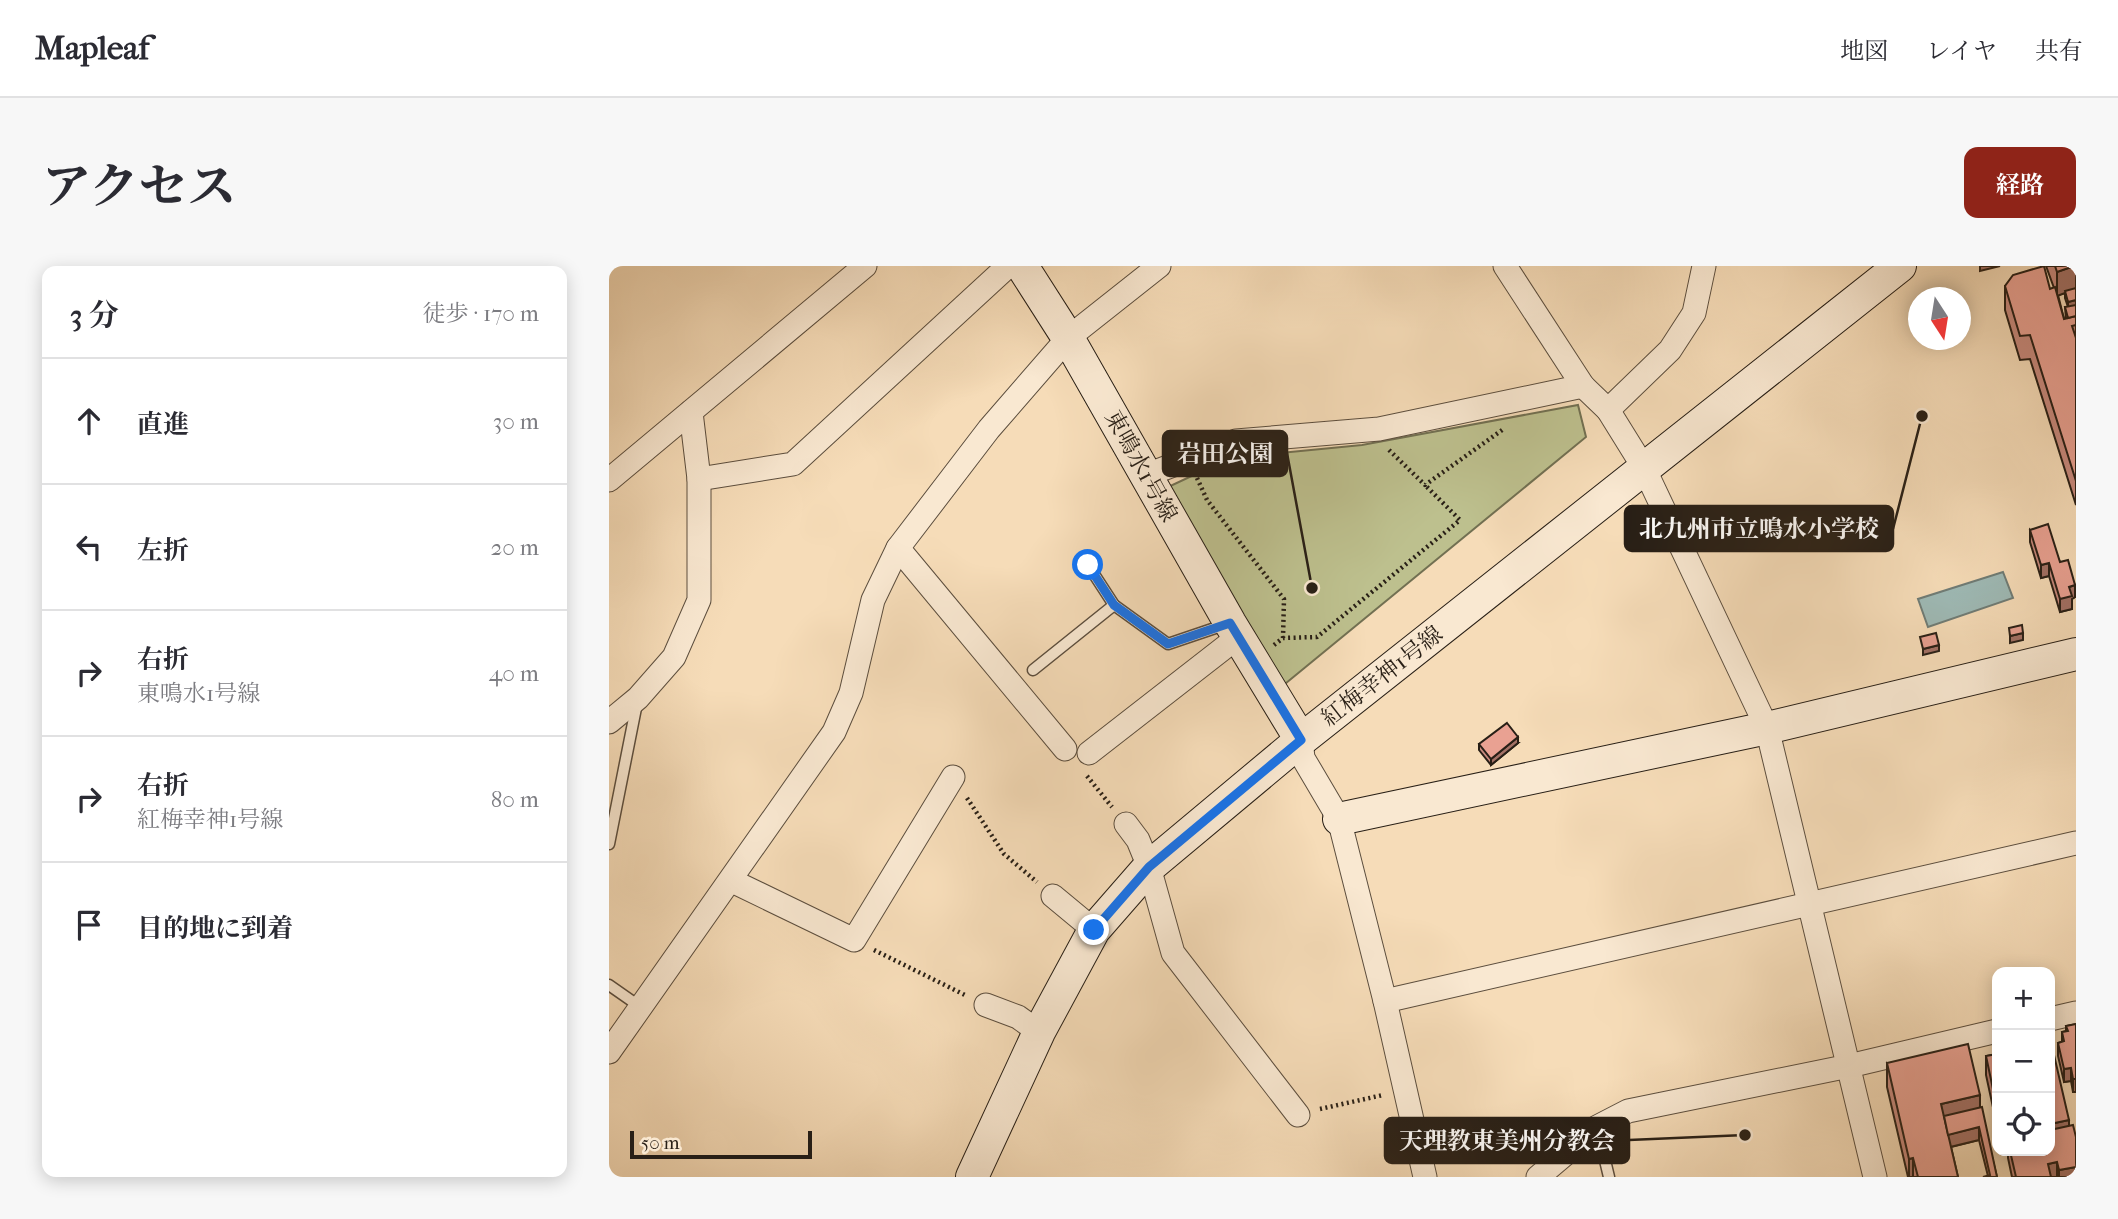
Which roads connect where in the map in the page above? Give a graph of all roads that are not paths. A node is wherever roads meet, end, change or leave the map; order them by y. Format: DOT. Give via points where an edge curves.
graph roads {
  1 [pos="865,266"];
  2 [pos="1008,266"];
  3 [pos="1022,266"];
  4 [pos="1160,266"];
  5 [pos="1505,266"];
  6 [pos="1704,266"];
  7 [pos="1899,266"];
  8 [pos="1068,338"];
  9 [pos="1583,386"];
  10 [pos="1608,410"];
  11 [pos="691,412"];
  12 [pos="1644,468"];
  13 [pos="1147,475"];
  14 [pos="699,479"];
  15 [pos="609,480"];
  16 [pos="898,548"];
  17 [pos="1088,565"];
  18 [pos="1114,605"];
  19 [pos="1234,630"];
  20 [pos="2076,654"];
  21 [pos="1033,670"];
  22 [pos="638,698"];
  23 [pos="609,722"];
  24 [pos="1767,728"];
  25 [pos="1301,740"];
  26 [pos="1065,749"];
  27 [pos="1089,753"];
  28 [pos="953,778"];
  29 [pos="1339,819"];
  30 [pos="1126,824"];
  31 [pos="2076,843"];
  32 [pos="609,844"];
  33 [pos="1149,867"];
  34 [pos="732,881"];
  35 [pos="1053,896"];
  36 [pos="1810,906"];
  37 [pos="1094,930"];
  38 [pos="609,985"];
  39 [pos="1385,1001"];
  40 [pos="639,1006"];
  41 [pos="986,1006"];
  42 [pos="2076,1013"];
  43 [pos="2055,1018"];
  44 [pos="1039,1032"];
  45 [pos="1992,1032"];
  46 [pos="609,1052"];
  47 [pos="1849,1066"];
  48 [pos="1298,1115"];
  49 [pos="1597,1127"];
  50 [pos="972,1177"];
  51 [pos="1425,1177"];
  52 [pos="1538,1177"];
  53 [pos="1609,1177"];
  54 [pos="1875,1177"];
  1 -- 11 [label="street"];
  2 -- 14 [label="street" via="793,464"];
  3 -- 8 [label="street, 東鳴水1号線"];
  4 -- 8 [label="street"];
  5 -- 9 [label="street"];
  6 -- 10 [label="street" via="1694,313 1670,350"];
  7 -- 12 [label="street, 紅梅幸神1号線"];
  8 -- 13 [label="street, 東鳴水1号線"];
  8 -- 16 [label="street" via="989,429"];
  9 -- 10 [label="street"];
  9 -- 13 [label="street" via="1379,429 1235,441"];
  10 -- 12 [label="street"];
  11 -- 14 [label="street"];
  11 -- 15 [label="street"];
  12 -- 24 [label="street"];
  12 -- 25 [label="street, 紅梅幸神1号線"];
  13 -- 19 [label="street, 東鳴水1号線"];
  14 -- 22 [label="street" via="699,600 674,657"];
  16 -- 26 [label="street"];
  16 -- 34 [label="street" via="873,600 851,692 834,732"];
  17 -- 18 [label="lane"];
  18 -- 19 [label="lane" via="1168,644"];
  18 -- 21 [label="lane"];
  19 -- 25 [label="street, 東鳴水1号線"];
  19 -- 27 [label="street"];
  20 -- 24 [label="street"];
  22 -- 23 [label="street"];
  22 -- 32 [label="lane"];
  24 -- 29 [label="street"];
  24 -- 36 [label="street"];
  25 -- 29 [label="street" via="1303,758"];
  25 -- 33 [label="street, 紅梅幸神1号線"];
  28 -- 34 [label="street" via="854,940"];
  29 -- 39 [label="street"];
  30 -- 33 [label="street"];
  31 -- 36 [label="street"];
  33 -- 37 [label="street, 紅梅幸神1号線"];
  33 -- 48 [label="street" via="1173,953"];
  34 -- 40 [label="street"];
  35 -- 37 [label="street"];
  36 -- 39 [label="street"];
  36 -- 47 [label="street"];
  37 -- 44 [label="street, 紅梅幸神1号線"];
  38 -- 40 [label="lane"];
  39 -- 51 [label="street" via="1394,1092"];
  40 -- 46 [label="street"];
  41 -- 44 [label="street" via="1018,1017"];
  42 -- 43 [label="street"];
  44 -- 50 [label="street, 紅梅幸神1号線"];
  45 -- 47 [label="street"];
  47 -- 49 [label="street" via="1628,1111"];
  47 -- 54 [label="street"];
  49 -- 52 [label="street"];
  49 -- 53 [label="lane"];
}
